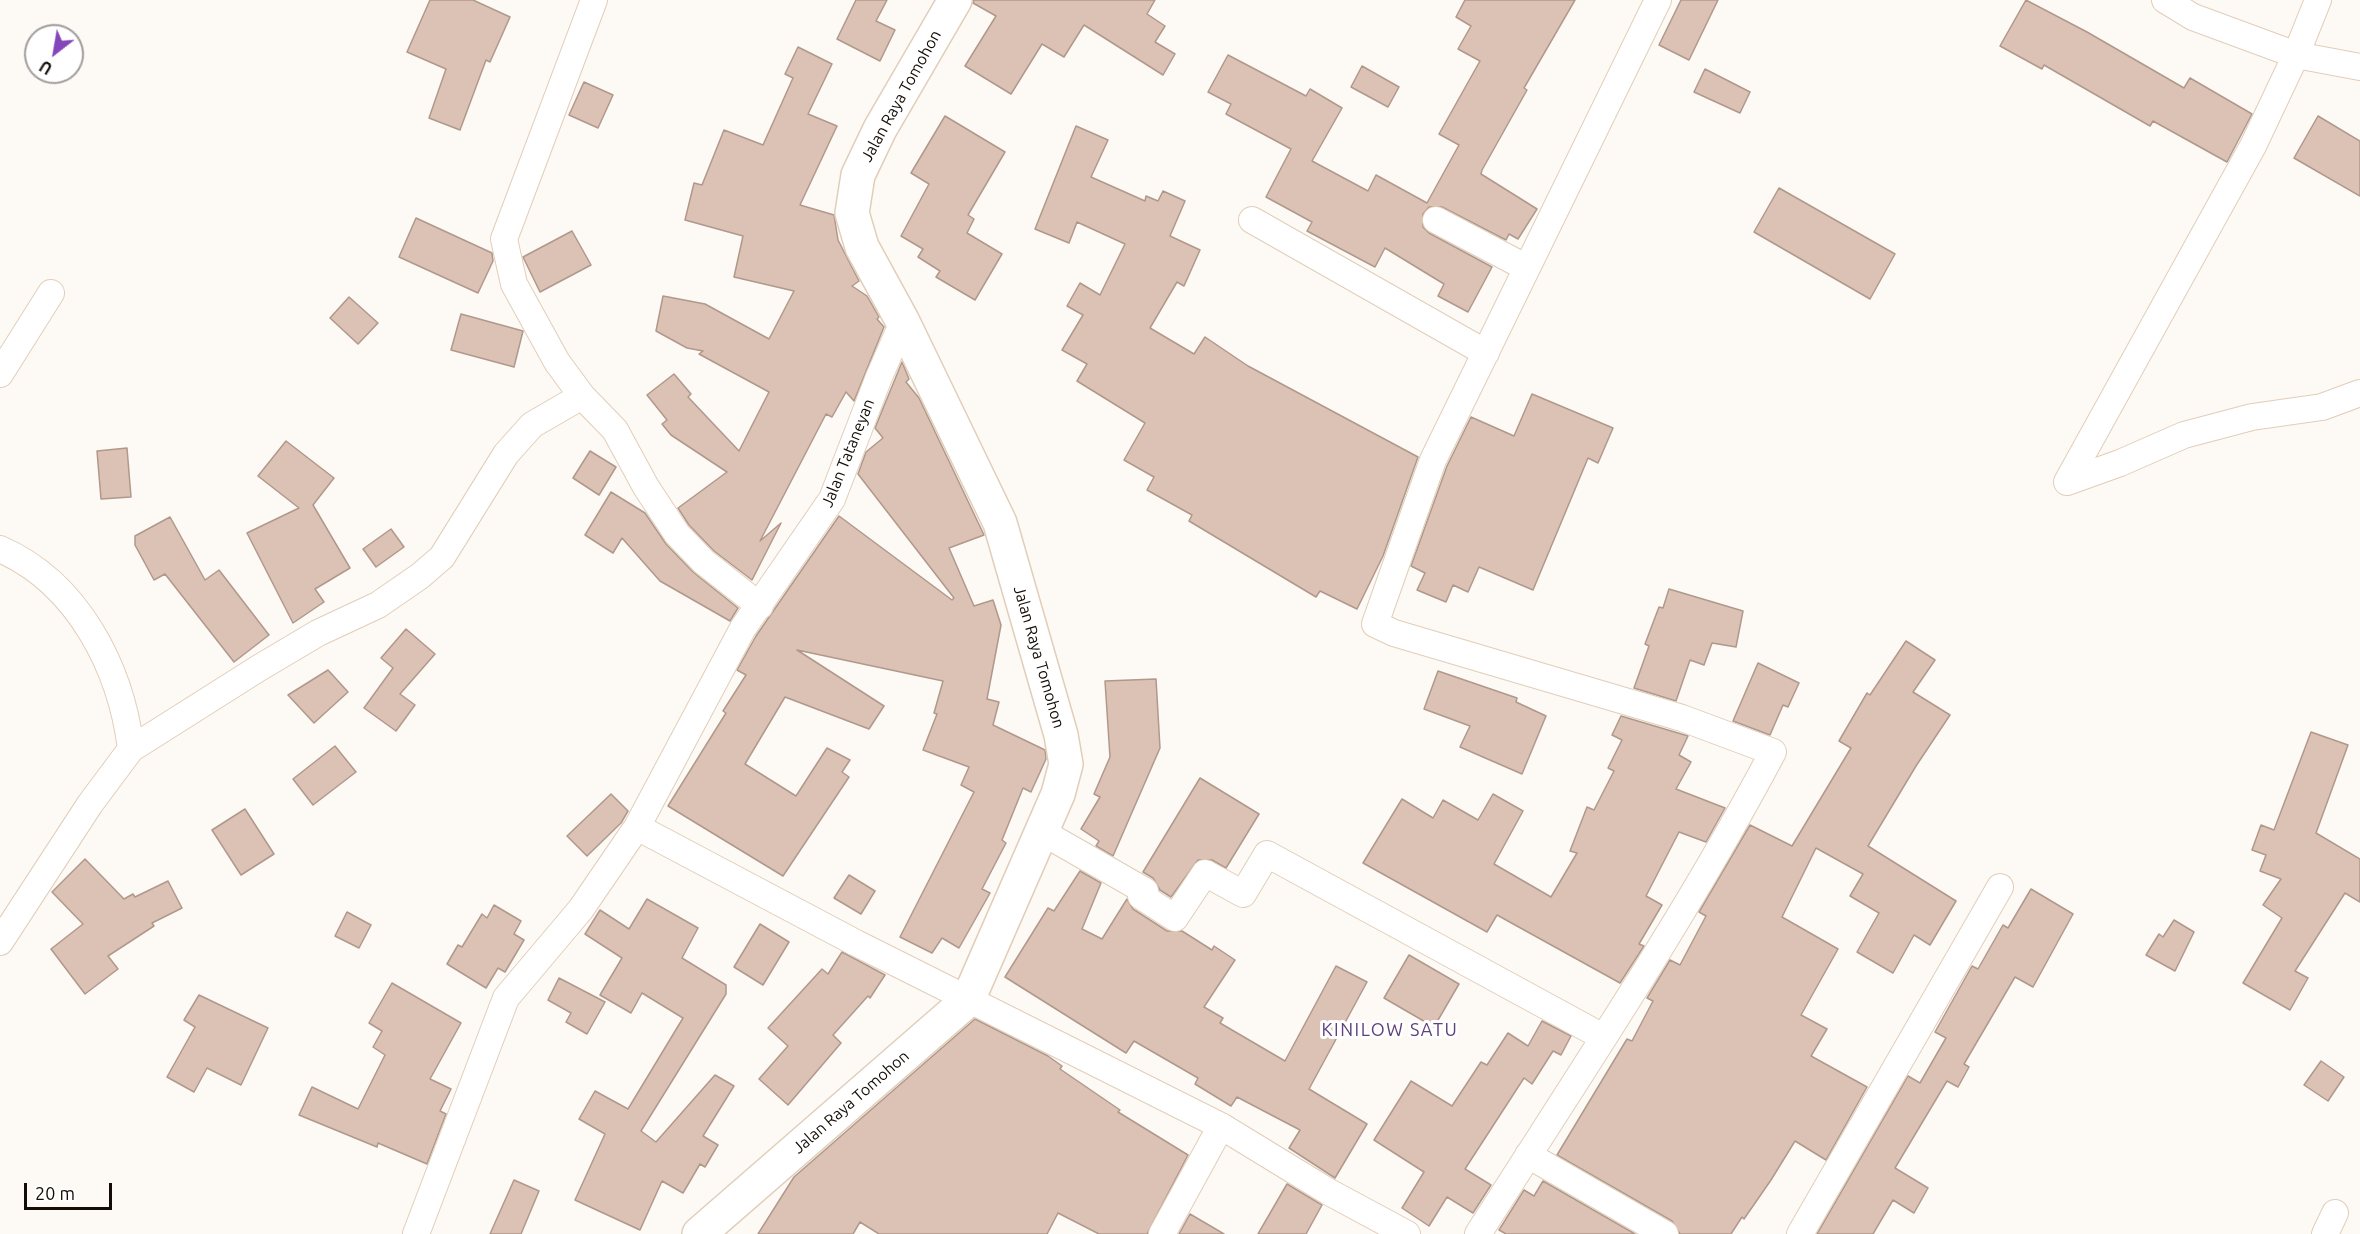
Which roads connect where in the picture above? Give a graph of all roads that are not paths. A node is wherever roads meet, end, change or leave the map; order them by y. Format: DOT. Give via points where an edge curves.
graph roads {
  1 [pos="594,0"];
  2 [pos="956,0"];
  3 [pos="1658,0"];
  4 [pos="2165,0"];
  5 [pos="2318,0"];
  6 [pos="2296,55"];
  7 [pos="2360,66"];
  8 [pos="1252,220"];
  9 [pos="1436,220"];
  10 [pos="1527,268"];
  11 [pos="51,293"];
  12 [pos="903,322"];
  13 [pos="1485,354"];
  14 [pos="0,374"];
  15 [pos="2360,393"];
  16 [pos="582,396"];
  17 [pos="0,549"];
  18 [pos="760,606"];
  19 [pos="131,749"];
  20 [pos="637,827"];
  21 [pos="1042,832"];
  22 [pos="2000,887"];
  23 [pos="0,942"];
  24 [pos="968,1000"];
  25 [pos="1603,1037"];
  26 [pos="1221,1126"];
  27 [pos="1528,1155"];
  28 [pos="416,1234"];
  29 [pos="699,1234"];
  30 [pos="1162,1234"];
  31 [pos="1407,1234"];
  32 [pos="1478,1234"];
  33 [pos="1665,1234"];
  34 [pos="1800,1234"];
  1 -- 16 [label="street" via="504,239 514,284"];
  2 -- 12 [label="highway, Jalan Raya Tomohon" via="880,129 858,175 852,213 862,247"];
  3 -- 10 [label="street"];
  4 -- 6 [label="street" via="2193,17"];
  5 -- 6 [label="street"];
  6 -- 7 [label="street"];
  6 -- 15 [label="street" via="2253,146 2067,482 2184,435 2252,417 2322,407"];
  8 -- 13 [label="street"];
  9 -- 10 [label="street"];
  10 -- 13 [label="street"];
  11 -- 14 [label="street"];
  12 -- 18 [label="street, Jalan Tataneyan" via="832,499"];
  12 -- 21 [label="highway, Jalan Raya Tomohon" via="1000,523 1061,735 1066,764"];
  13 -- 25 [label="street" via="1433,460 1375,624 1394,633 1682,718 1773,752 1736,821"];
  16 -- 18 [label="street" via="615,430 677,534 704,562"];
  16 -- 19 [label="street" via="532,425 506,454 442,557 420,576 378,605 318,633 259,668"];
  17 -- 19 [label="street" via="17,556 54,585 87,625 114,675"];
  18 -- 20 [label="street, Jalan Tataneyan" via="743,628"];
  19 -- 23 [label="street" via="33,887"];
  20 -- 24 [label="street"];
  20 -- 28 [label="street, Jalan Tataneyan" via="581,909 506,998"];
  21 -- 24 [label="highway, Jalan Raya Tomohon"];
  21 -- 25 [label="street" via="1145,891 1141,896 1175,918 1205,873 1243,894 1266,855"];
  22 -- 34 [label="street"];
  24 -- 26 [label="street"];
  24 -- 29 [label="highway, Jalan Raya Tomohon"];
  25 -- 27 [label="street"];
  26 -- 30 [label="street"];
  26 -- 31 [label="street"];
  27 -- 32 [label="street"];
  27 -- 33 [label="street"];
}
